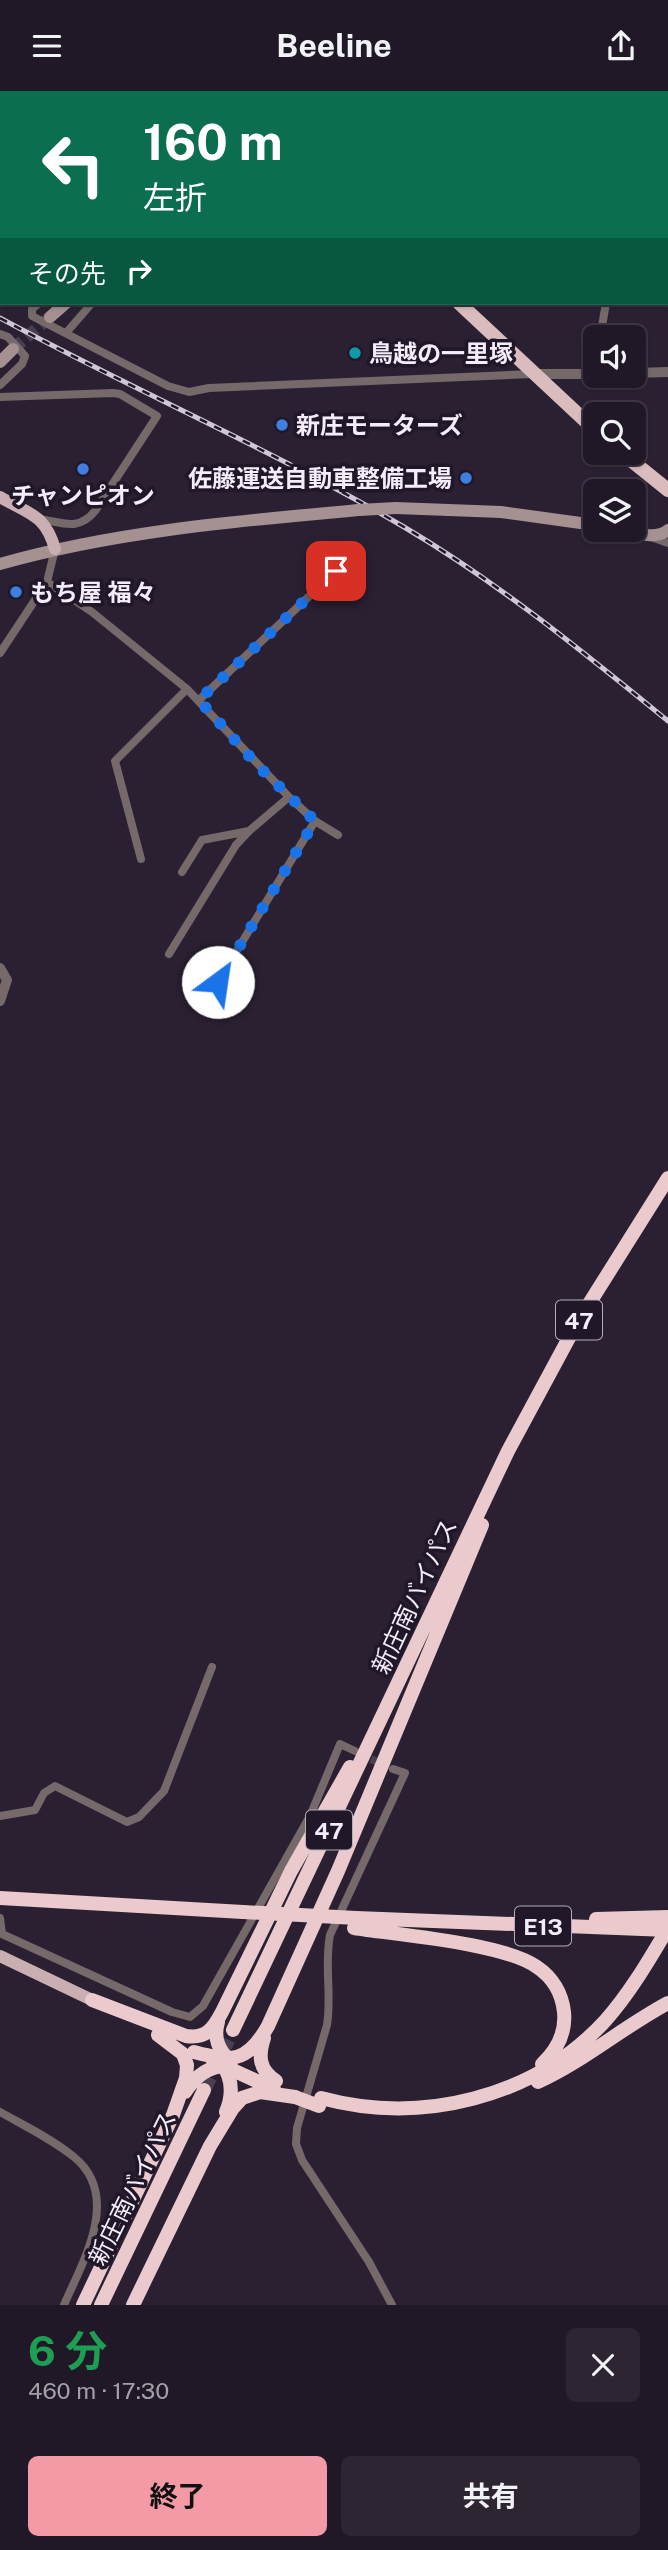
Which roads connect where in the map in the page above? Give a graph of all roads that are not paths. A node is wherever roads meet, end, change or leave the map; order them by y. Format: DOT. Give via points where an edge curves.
graph roads {
  1 [pos="37,305"];
  2 [pos="64,305"];
  3 [pos="91,305"];
  4 [pos="461,305"];
  5 [pos="606,305"];
  6 [pos="50,317"];
  7 [pos="602,325"];
  8 [pos="66,333"];
  9 [pos="1,336"];
  10 [pos="13,349"];
  11 [pos="0,362"];
  12 [pos="667,370"];
  13 [pos="583,372"];
  14 [pos="646,372"];
  15 [pos="534,374"];
  16 [pos="0,385"];
  17 [pos="0,397"];
  18 [pos="583,419"];
  19 [pos="637,465"];
  20 [pos="668,489"];
  21 [pos="0,498"];
  22 [pos="39,519"];
  23 [pos="583,523"];
  24 [pos="668,530"];
  25 [pos="647,535"];
  26 [pos="668,543"];
  27 [pos="55,549"];
  28 [pos="0,564"];
  29 [pos="336,571"];
  30 [pos="47,582"];
  31 [pos="0,653"];
  32 [pos="187,689"];
  33 [pos="199,700"];
  34 [pos="289,797"];
  35 [pos="315,821"];
  36 [pos="249,831"];
  37 [pos="338,835"];
  38 [pos="141,859"];
  39 [pos="181,872"];
  40 [pos="169,954"];
  41 [pos="0,968"];
  42 [pos="218,982"];
  43 [pos="0,1000"];
  44 [pos="668,1178"];
  45 [pos="662,1191"];
  46 [pos="510,1452"];
  47 [pos="212,1667"];
  48 [pos="355,1751"];
  49 [pos="393,1769"];
  50 [pos="0,1816"];
  51 [pos="0,1898"];
  52 [pos="668,1917"];
  53 [pos="1,1918"];
  54 [pos="355,1923"];
  55 [pos="643,1924"];
  56 [pos="668,1929"];
  57 [pos="668,1942"];
  58 [pos="0,1957"];
  59 [pos="92,2000"];
  60 [pos="668,2003"];
  61 [pos="222,2012"];
  62 [pos="273,2014"];
  63 [pos="233,2030"];
  64 [pos="160,2031"];
  65 [pos="225,2062"];
  66 [pos="249,2073"];
  67 [pos="276,2081"];
  68 [pos="512,2089"];
  69 [pos="204,2090"];
  70 [pos="296,2094"];
  71 [pos="0,2112"];
  72 [pos="173,2115"];
  73 [pos="210,2146"];
  74 [pos="64,2305"];
  75 [pos="83,2305"];
  76 [pos="101,2305"];
  77 [pos="134,2305"];
  78 [pos="392,2305"];
  1 -- 8 [label="street" via="32,316"];
  2 -- 6 [label="main road"];
  3 -- 8 [label="street"];
  4 -- 15 [label="highway"];
  5 -- 7 [label="street"];
  8 -- 15 [label="street" via="168,386 189,392"];
  9 -- 16 [label="street" via="8,337 25,356"];
  10 -- 11 [label="main road"];
  12 -- 14 [label="street"];
  13 -- 15 [label="street"];
  15 -- 18 [label="highway"];
  17 -- 22 [label="street" via="113,393 157,416 83,523"];
  19 -- 20 [label="highway"];
  21 -- 22 [label="main road"];
  22 -- 27 [label="main road" via="50,529"];
  23 -- 27 [label="main road, bridge" via="501,512 396,508 224,523"];
  24 -- 25 [label="main road"];
  25 -- 26 [label="street"];
  27 -- 28 [label="main road"];
  27 -- 30 [label="street"];
  29 -- 33 [label="street"];
  30 -- 31 [label="street"];
  30 -- 32 [label="street" via="100,618"];
  32 -- 33 [label="street"];
  32 -- 38 [label="street" via="115,761"];
  33 -- 34 [label="street"];
  34 -- 35 [label="street"];
  34 -- 36 [label="street"];
  35 -- 37 [label="street"];
  35 -- 42 [label="street"];
  36 -- 39 [label="street" via="202,839"];
  36 -- 40 [label="street"];
  41 -- 43 [label="street" via="7,980"];
  44 -- 45 [label="highway, 47"];
  45 -- 46 [label="highway, 47"];
  46 -- 61 [label="highway"];
  46 -- 62 [label="highway" via="338,1871"];
  46 -- 63 [label="highway, 新庄南バイパス / 47"];
  47 -- 50 [label="street" via="164,1791 139,1817 127,1822 55,1786 44,1793 35,1809"];
  48 -- 53 [label="street" via="340,1744 310,1816 203,2006 190,2017 2,1934"];
  49 -- 78 [label="street" via="405,1773 330,1935 327,2025 296,2144"];
  51 -- 54 [label="highway, E13, bridge"];
  52 -- 55 [label="highway"];
  54 -- 55 [label="highway, E13"];
  54 -- 68 [label="highway" via="496,1951 528,1961 545,1973 557,1987 563,2005 560,2040 552,2054"];
  55 -- 56 [label="highway, E13, bridge"];
  56 -- 68 [label="highway" via="603,2023"];
  57 -- 68 [label="highway" via="630,2002 599,2036 557,2069"];
  58 -- 59 [label="main road"];
  59 -- 64 [label="highway"];
  60 -- 68 [label="highway" via="575,2062"];
  61 -- 64 [label="highway" via="203,2035"];
  61 -- 65 [label="highway" via="216,2038"];
  62 -- 65 [label="highway" via="253,2047"];
  62 -- 67 [label="highway" via="260,2057 265,2072"];
  64 -- 65 [label="highway"];
  64 -- 72 [label="highway" via="183,2054 187,2065"];
  65 -- 66 [label="highway"];
  65 -- 72 [label="highway" via="191,2083"];
  65 -- 73 [label="highway" via="232,2092"];
  66 -- 67 [label="highway"];
  66 -- 70 [label="highway"];
  67 -- 70 [label="highway"];
  68 -- 70 [label="highway" via="411,2109 320,2102"];
  69 -- 76 [label="highway, 新庄南バイパス"];
  70 -- 73 [label="highway" via="267,2091 242,2098"];
  71 -- 74 [label="street" via="75,2157 94,2181 97,2214 91,2240"];
  72 -- 75 [label="highway"];
  73 -- 77 [label="highway"];
}
